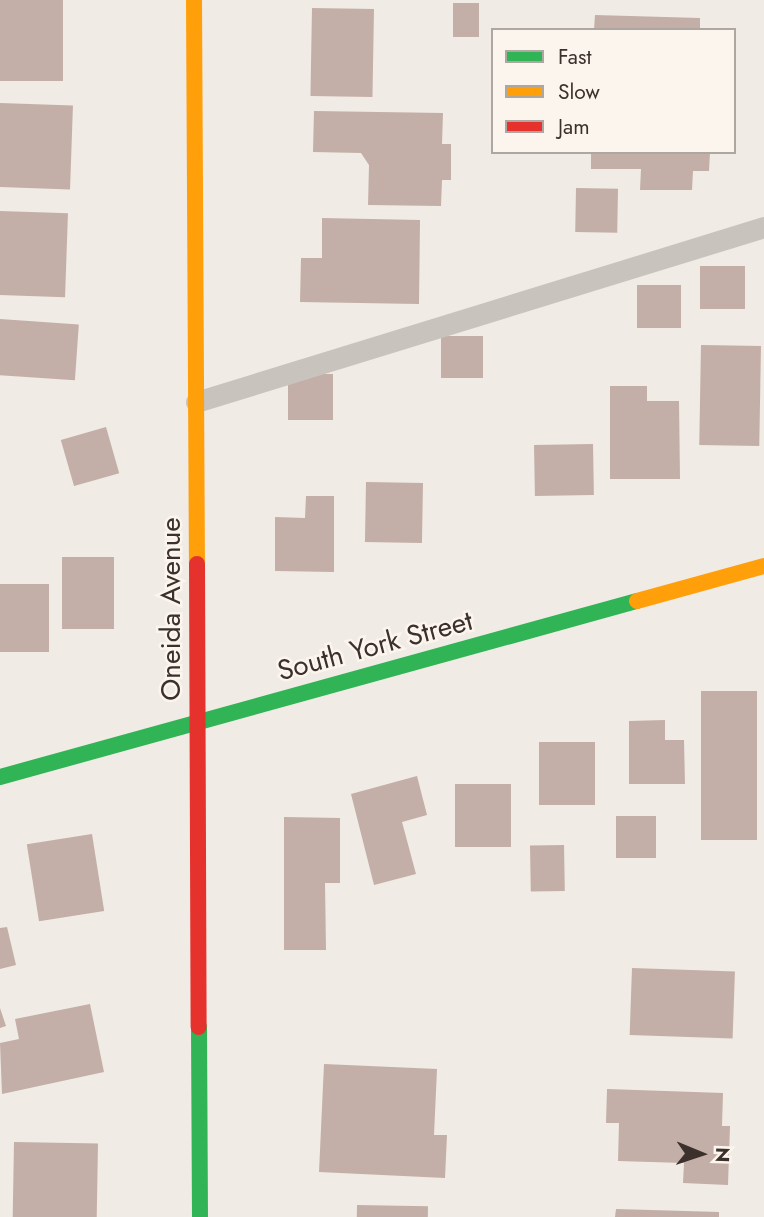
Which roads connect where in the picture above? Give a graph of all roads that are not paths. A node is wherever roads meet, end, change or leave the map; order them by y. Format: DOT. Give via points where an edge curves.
graph roads {
  1 [pos="194,0"];
  2 [pos="764,227"];
  3 [pos="196,402"];
  4 [pos="764,566"];
  5 [pos="198,723"];
  6 [pos="0,777"];
  7 [pos="200,1217"];
  1 -- 3 [label="street, Oneida Avenue"];
  2 -- 3 [label="lane"];
  3 -- 5 [label="street, Oneida Avenue"];
  4 -- 5 [label="street, South York Street"];
  5 -- 6 [label="street, South York Street"];
  5 -- 7 [label="street, Oneida Avenue"];
}
